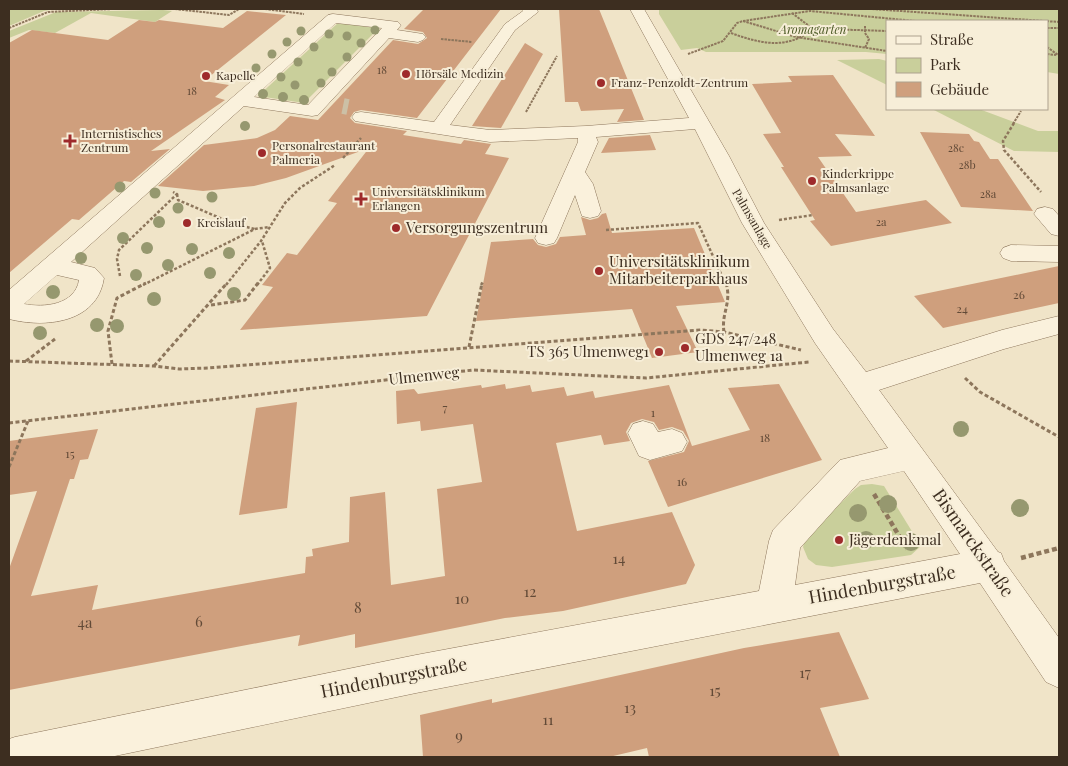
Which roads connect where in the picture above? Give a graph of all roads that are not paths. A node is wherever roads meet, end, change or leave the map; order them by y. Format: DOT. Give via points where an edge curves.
graph roads {
  1 [pos="530,9"];
  2 [pos="637,9"];
  3 [pos="353,10"];
  4 [pos="333,18"];
  5 [pos="385,21"];
  6 [pos="418,36"];
  7 [pos="240,100"];
  8 [pos="320,103"];
  9 [pos="700,123"];
  10 [pos="438,129"];
  11 [pos="586,132"];
  12 [pos="574,172"];
  13 [pos="590,211"];
  14 [pos="546,238"];
  15 [pos="1011,253"];
  16 [pos="1059,254"];
  17 [pos="58,260"];
  18 [pos="9,304"];
  19 [pos="9,310"];
  20 [pos="1059,325"];
  21 [pos="860,386"];
  22 [pos="884,418"];
  23 [pos="643,433"];
  24 [pos="672,442"];
  25 [pos="911,456"];
  26 [pos="989,565"];
  27 [pos="774,604"];
  28 [pos="1059,669"];
  29 [pos="15,757"];
  1 -- 10 [label="street" via="525,18 510,27"];
  2 -- 9 [label="street, Palmsanlage"];
  3 -- 4 [label="street" via="342,10"];
  3 -- 5 [label="street"];
  4 -- 5 [label="street"];
  4 -- 7 [label="street"];
  5 -- 6 [label="street"];
  5 -- 8 [label="street"];
  7 -- 8 [label="street" via="312,111"];
  7 -- 17 [label="street"];
  8 -- 10 [label="street"];
  9 -- 11 [label="street"];
  9 -- 21 [label="street, Palmsanlage" via="753,223 824,336"];
  10 -- 11 [label="street" via="471,135 513,136"];
  11 -- 12 [label="street" via="588,142"];
  12 -- 13 [label="street" via="583,184"];
  12 -- 14 [label="street"];
  15 -- 16 [label="street"];
  17 -- 18 [label="street"];
  17 -- 19 [label="street" via="92,278 87,293 65,311 52,315"];
  20 -- 21 [label="street"];
  21 -- 22 [label="street, Palmsanlage"];
  22 -- 25 [label="street, Bismarckstraße"];
  23 -- 24 [label="street" via="650,447"];
  25 -- 26 [label="street, Bismarckstraße"];
  25 -- 27 [label="street" via="851,470 785,541"];
  26 -- 27 [label="street, Hindenburgstraße"];
  26 -- 28 [label="street, Bismarckstraße"];
  27 -- 29 [label="street, Hindenburgstraße" via="317,693"];
}
